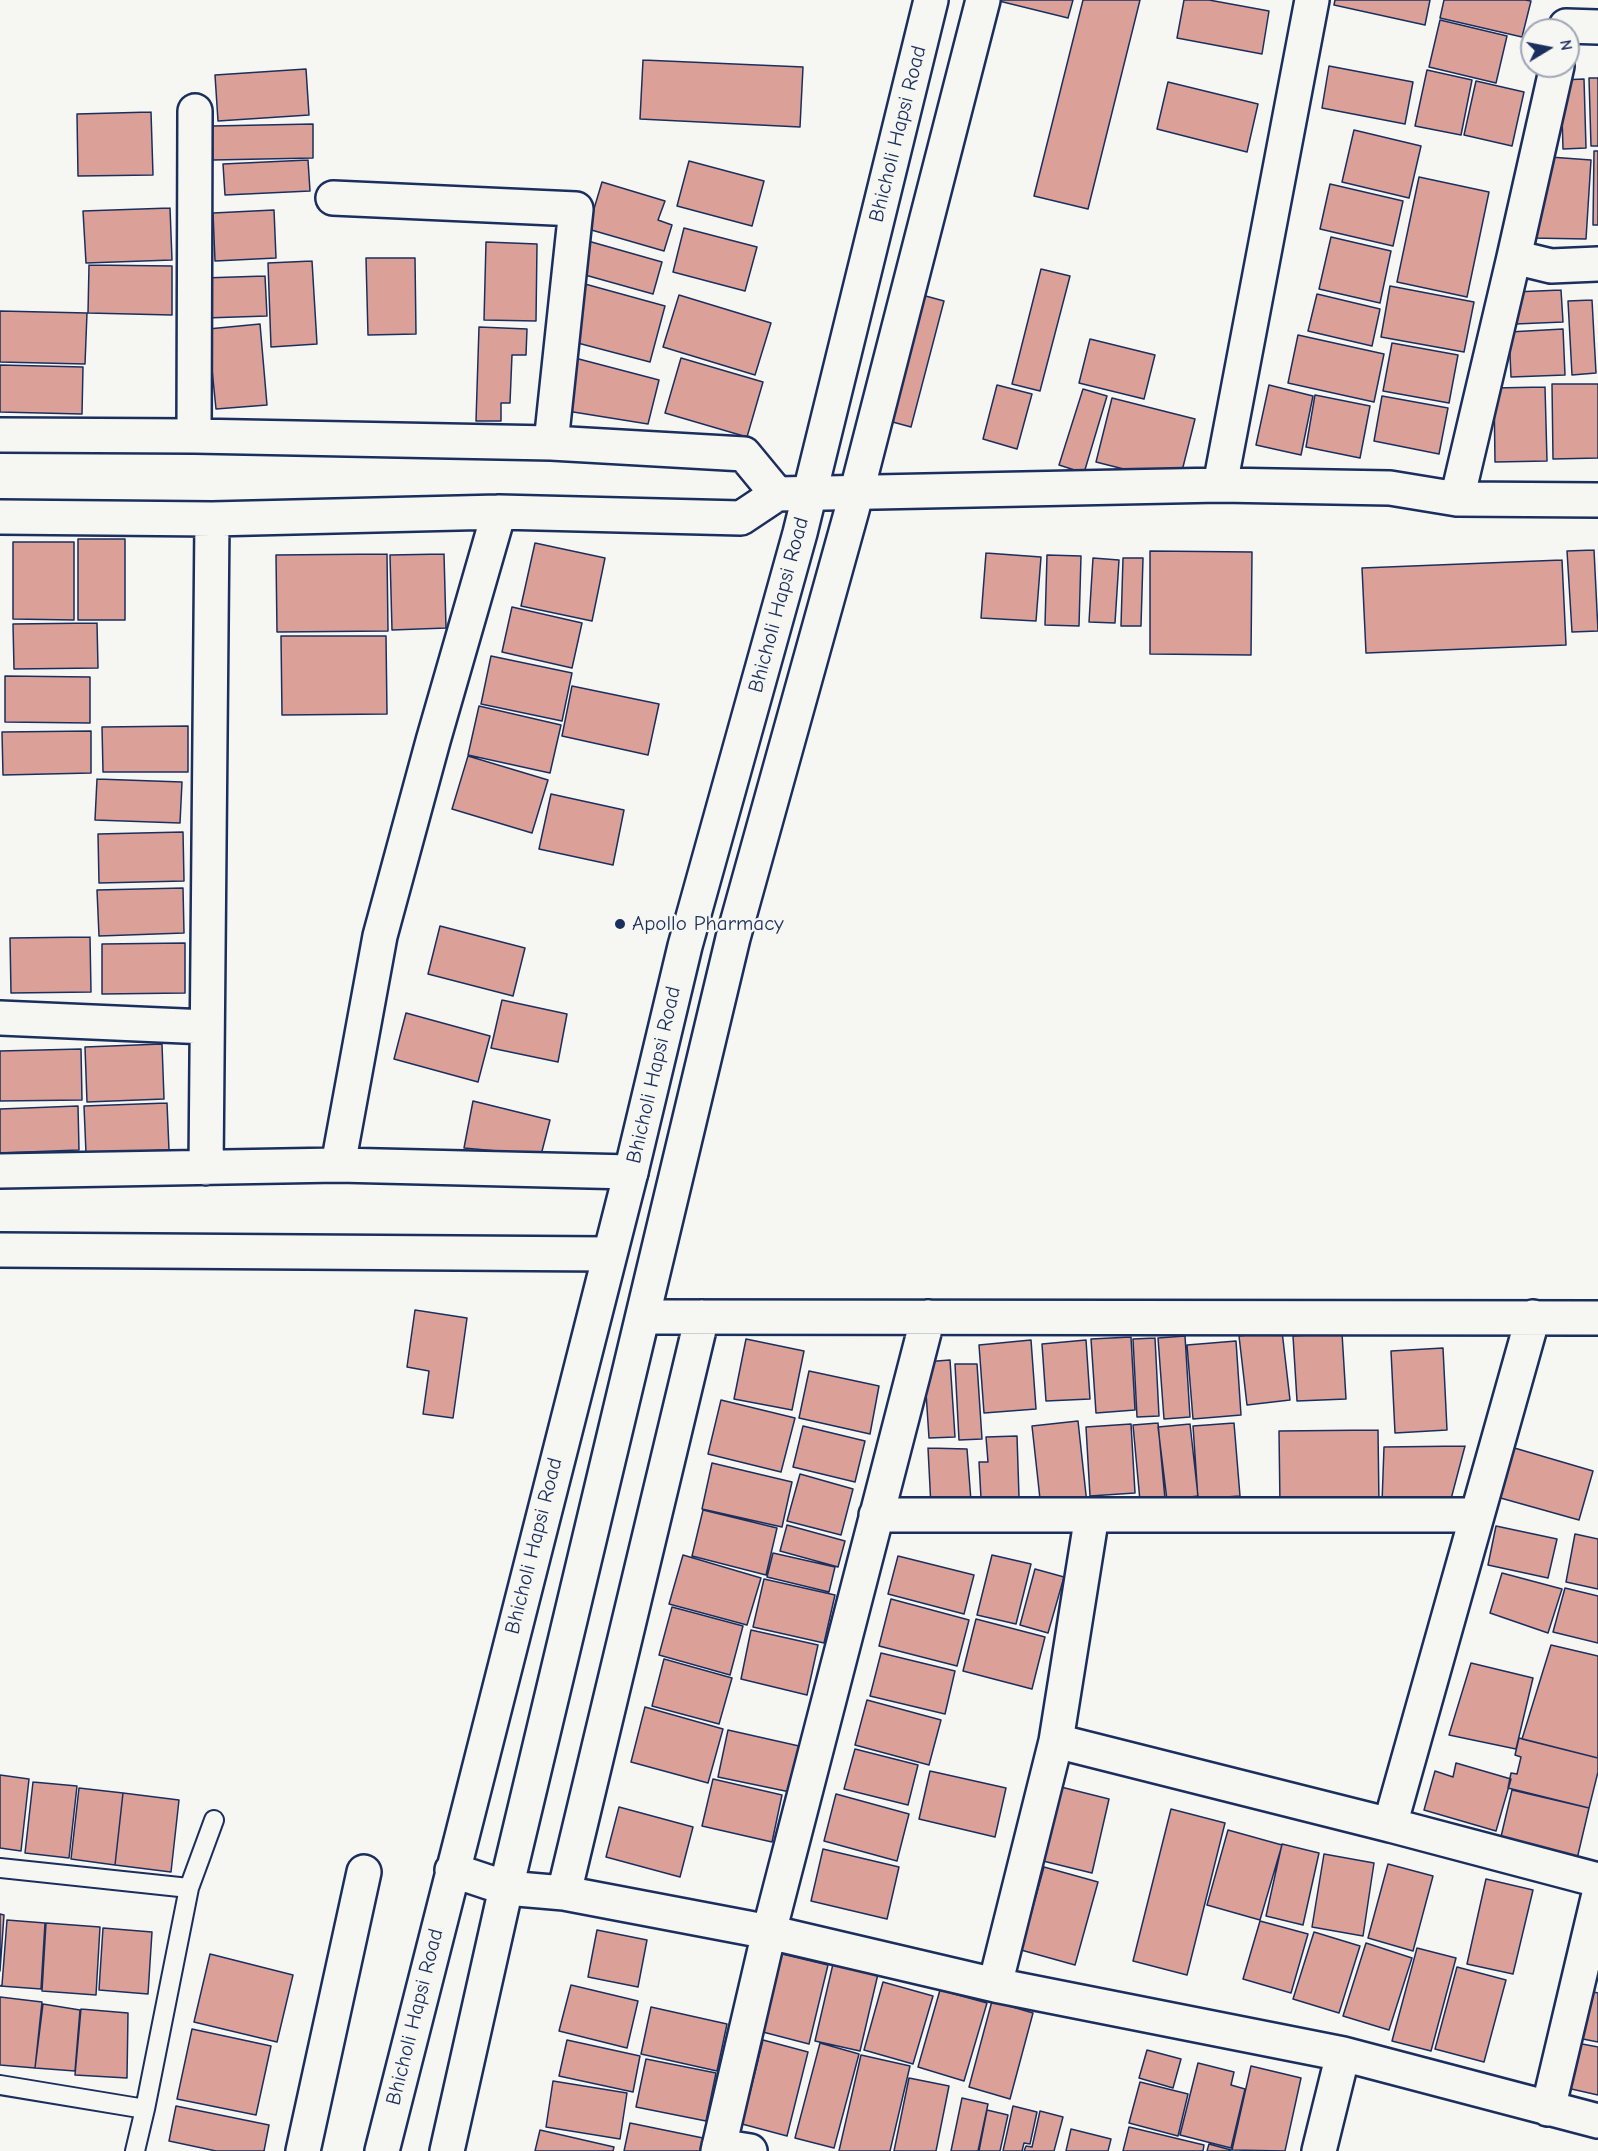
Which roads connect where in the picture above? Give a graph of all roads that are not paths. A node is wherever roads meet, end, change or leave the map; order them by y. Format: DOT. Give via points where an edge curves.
graph roads {
  1 [pos="931,0"];
  2 [pos="982,0"];
  3 [pos="1312,0"];
  4 [pos="1580,22"];
  5 [pos="1598,27"];
  6 [pos="1554,78"];
  7 [pos="195,111"];
  8 [pos="333,198"];
  9 [pos="1514,257"];
  10 [pos="1598,264"];
  11 [pos="0,435"];
  12 [pos="194,436"];
  13 [pos="550,443"];
  14 [pos="1220,485"];
  15 [pos="856,493"];
  16 [pos="777,494"];
  17 [pos="809,494"];
  18 [pos="1457,499"];
  19 [pos="1598,500"];
  20 [pos="499,512"];
  21 [pos="0,517"];
  22 [pos="212,519"];
  23 [pos="0,1018"];
  24 [pos="207,1028"];
  25 [pos="338,1165"];
  26 [pos="206,1168"];
  27 [pos="0,1171"];
  28 [pos="631,1172"];
  29 [pos="0,1250"];
  30 [pos="609,1254"];
  31 [pos="644,1317"];
  32 [pos="702,1317"];
  33 [pos="928,1317"];
  34 [pos="1533,1317"];
  35 [pos="1598,1318"];
  36 [pos="876,1515"];
  37 [pos="1092,1515"];
  38 [pos="1477,1515"];
  39 [pos="1056,1741"];
  40 [pos="214,1820"];
  41 [pos="1390,1825"];
  42 [pos="0,1868"];
  43 [pos="452,1870"];
  44 [pos="364,1872"];
  45 [pos="1598,1880"];
  46 [pos="189,1888"];
  47 [pos="506,1888"];
  48 [pos="564,1893"];
  49 [pos="1598,1898"];
  50 [pos="769,1932"];
  51 [pos="995,1985"];
  52 [pos="1342,2054"];
  53 [pos="0,2085"];
  54 [pos="145,2109"];
  55 [pos="1548,2109"];
  56 [pos="1598,2121"];
  57 [pos="729,2149"];
  58 [pos="135,2151"];
  59 [pos="303,2151"];
  60 [pos="382,2151"];
  61 [pos="447,2151"];
  62 [pos="1319,2151"];
  1 -- 17 [label="street, Bhicholi Hapsi Road"];
  2 -- 15 [label="street"];
  3 -- 14 [label="street"];
  4 -- 5 [label="street"];
  6 -- 9 [label="street"];
  7 -- 12 [label="street"];
  8 -- 13 [label="street" via="576,210"];
  9 -- 10 [label="street" via="1551,266"];
  9 -- 18 [label="street"];
  11 -- 12 [label="street"];
  12 -- 13 [label="street"];
  13 -- 16 [label="street" via="744,454"];
  14 -- 15 [label="street"];
  14 -- 18 [label="street" via="1390,488"];
  15 -- 17 [label="street"];
  15 -- 31 [label="street" via="734,938"];
  16 -- 17 [label="street"];
  16 -- 20 [label="street" via="741,518"];
  17 -- 28 [label="street, Bhicholi Hapsi Road" via="685,946"];
  18 -- 19 [label="street"];
  20 -- 22 [label="street"];
  20 -- 25 [label="street" via="380,936"];
  21 -- 22 [label="street"];
  22 -- 24 [label="street"];
  23 -- 24 [label="street"];
  24 -- 26 [label="street"];
  25 -- 26 [label="street"];
  25 -- 28 [label="street"];
  26 -- 27 [label="street"];
  28 -- 30 [label="street, Bhicholi Hapsi Road"];
  29 -- 30 [label="street"];
  30 -- 43 [label="street, Bhicholi Hapsi Road"];
  31 -- 32 [label="street"];
  31 -- 47 [label="street"];
  32 -- 33 [label="street"];
  32 -- 48 [label="street"];
  33 -- 34 [label="street"];
  33 -- 36 [label="street"];
  34 -- 35 [label="street"];
  34 -- 38 [label="street"];
  36 -- 37 [label="street"];
  36 -- 50 [label="street"];
  37 -- 38 [label="street"];
  37 -- 39 [label="street"];
  38 -- 41 [label="street"];
  39 -- 41 [label="street"];
  39 -- 51 [label="street"];
  40 -- 46 [label="lane"];
  41 -- 45 [label="street"];
  42 -- 46 [label="lane"];
  43 -- 47 [label="street"];
  43 -- 60 [label="street, Bhicholi Hapsi Road"];
  44 -- 59 [label="street"];
  46 -- 54 [label="lane"];
  47 -- 48 [label="street"];
  47 -- 61 [label="street"];
  48 -- 50 [label="street"];
  49 -- 55 [label="street"];
  50 -- 51 [label="street"];
  50 -- 57 [label="street"];
  51 -- 52 [label="street"];
  52 -- 55 [label="street"];
  52 -- 62 [label="street"];
  53 -- 54 [label="lane"];
  54 -- 58 [label="lane"];
  55 -- 56 [label="street"];
}
